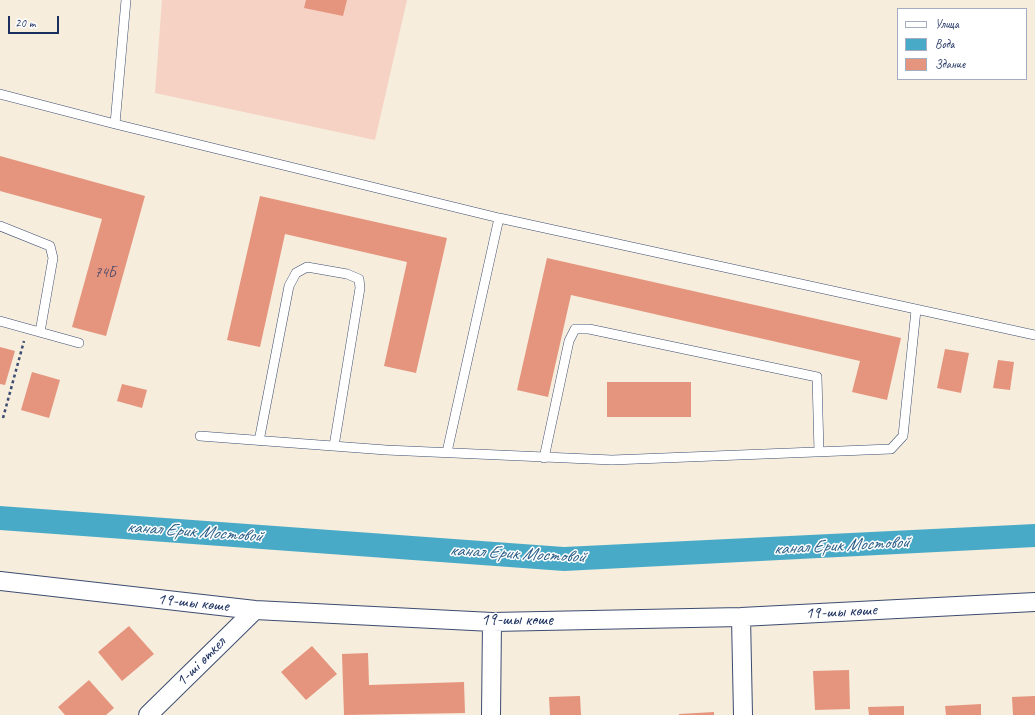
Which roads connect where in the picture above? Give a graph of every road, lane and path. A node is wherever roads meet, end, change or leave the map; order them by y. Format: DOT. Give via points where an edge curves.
graph roads {
  1 [pos="126,0"];
  2 [pos="0,94"];
  3 [pos="115,124"];
  4 [pos="499,218"];
  5 [pos="0,226"];
  6 [pos="916,310"];
  7 [pos="0,321"];
  8 [pos="27,329"];
  9 [pos="40,332"];
  10 [pos="1035,335"];
  11 [pos="79,343"];
  12 [pos="3,418"];
  13 [pos="200,436"];
  14 [pos="258,441"];
  15 [pos="334,446"];
  16 [pos="447,452"];
  17 [pos="819,452"];
  18 [pos="544,458"];
  19 [pos="0,581"];
  20 [pos="1035,602"];
  21 [pos="255,610"];
  22 [pos="741,617"];
  23 [pos="492,622"];
  24 [pos="148,715"];
  25 [pos="491,715"];
  26 [pos="743,715"];
  1 -- 3 [label="lane"];
  2 -- 3 [label="lane"];
  3 -- 4 [label="lane"];
  4 -- 6 [label="lane"];
  4 -- 16 [label="lane"];
  5 -- 9 [label="lane" via="50,246 53,258"];
  6 -- 10 [label="lane"];
  6 -- 17 [label="lane" via="903,436 891,449"];
  7 -- 8 [label="lane"];
  8 -- 9 [label="lane"];
  8 -- 12 [label="path"];
  9 -- 11 [label="lane"];
  13 -- 14 [label="lane"];
  14 -- 15 [label="lane"];
  14 -- 15 [label="lane" via="289,286 296,273 307,267 347,274 359,279 360,288"];
  15 -- 16 [label="lane"];
  16 -- 18 [label="lane"];
  17 -- 18 [label="lane" via="612,460"];
  17 -- 18 [label="lane" via="817,377 575,328 569,341"];
  19 -- 21 [label="street, 19-шы көше"];
  20 -- 22 [label="street, 19-шы көше"];
  21 -- 23 [label="street, 19-шы көше"];
  21 -- 24 [label="street, 1-шi өткел"];
  22 -- 23 [label="street, 19-шы көше"];
  22 -- 26 [label="street"];
  23 -- 25 [label="street"];
}
